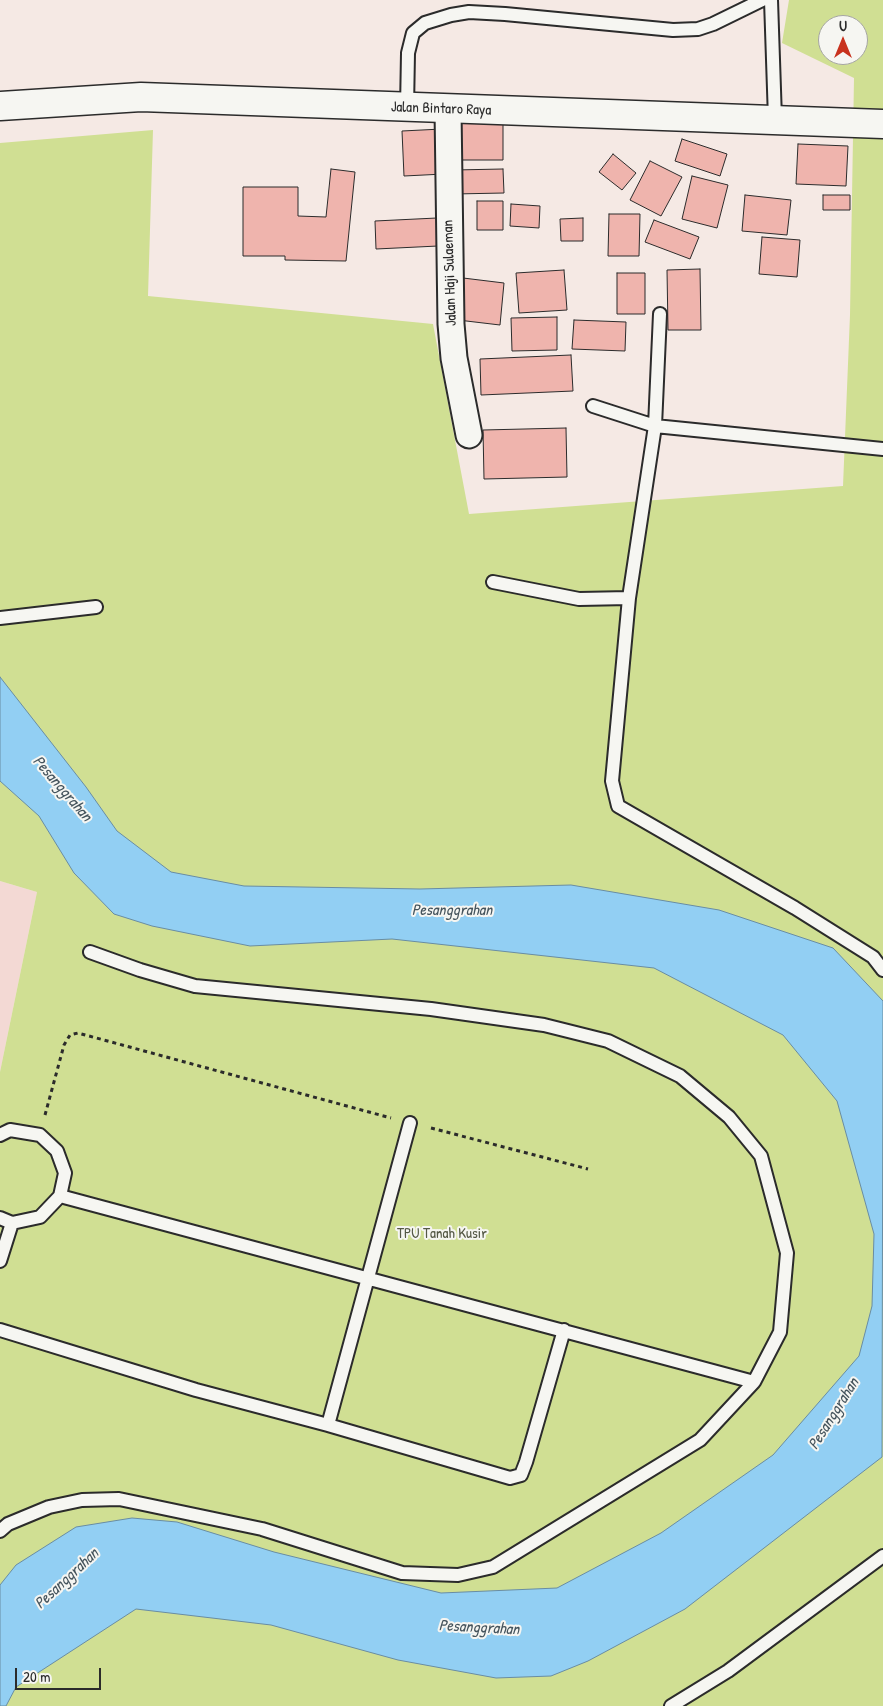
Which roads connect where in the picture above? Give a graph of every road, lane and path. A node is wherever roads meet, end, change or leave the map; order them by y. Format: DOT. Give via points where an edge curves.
graph roads {
  1 [pos="762,0"];
  2 [pos="771,0"];
  3 [pos="0,106"];
  4 [pos="407,108"];
  5 [pos="448,110"];
  6 [pos="775,119"];
  7 [pos="883,124"];
  8 [pos="660,314"];
  9 [pos="593,406"];
  10 [pos="656,426"];
  11 [pos="469,435"];
  12 [pos="883,449"];
  13 [pos="493,582"];
  14 [pos="629,598"];
  15 [pos="96,607"];
  16 [pos="0,618"];
  17 [pos="90,952"];
  18 [pos="883,970"];
  19 [pos="410,1123"];
  20 [pos="0,1135"];
  21 [pos="40,1135"];
  22 [pos="588,1169"];
  23 [pos="60,1196"];
  24 [pos="6,1220"];
  25 [pos="0,1261"];
  26 [pos="368,1277"];
  27 [pos="0,1330"];
  28 [pos="564,1330"];
  29 [pos="754,1382"];
  30 [pos="328,1425"];
  31 [pos="0,1531"];
  32 [pos="883,1556"];
  33 [pos="671,1706"];
  1 -- 4 [label="lane" via="713,24 673,30 505,14 469,12 451,15 425,23 413,33 408,53"];
  2 -- 6 [label="lane"];
  3 -- 4 [label="main road, Jalan Bintaro Raya" via="141,98"];
  4 -- 5 [label="main road, Jalan Bintaro Raya"];
  5 -- 6 [label="main road, Jalan Bintaro Raya"];
  5 -- 11 [label="street, Jalan Haji Sulaeman" via="451,324"];
  6 -- 7 [label="main road, Jalan Bintaro Raya"];
  8 -- 10 [label="lane"];
  9 -- 10 [label="lane"];
  10 -- 12 [label="lane"];
  10 -- 14 [label="lane"];
  13 -- 14 [label="lane" via="579,599"];
  14 -- 18 [label="lane" via="612,781 618,806 810,918 873,957"];
  15 -- 16 [label="lane"];
  17 -- 29 [label="lane" via="195,986 431,1009 544,1025 608,1041 680,1076 729,1117 761,1156 787,1253 780,1332"];
  19 -- 21 [label="path" via="78,1033 70,1035 64,1045"];
  19 -- 22 [label="path"];
  19 -- 26 [label="lane"];
  20 -- 21 [label="lane" via="10,1130"];
  21 -- 23 [label="lane" via="57,1151 62,1166"];
  23 -- 24 [label="lane" via="40,1217"];
  23 -- 26 [label="lane"];
  24 -- 25 [label="lane"];
  26 -- 28 [label="lane"];
  26 -- 30 [label="lane"];
  27 -- 30 [label="lane" via="196,1390"];
  28 -- 29 [label="lane"];
  28 -- 30 [label="lane" via="526,1462 521,1475 516,1478 499,1476"];
  29 -- 31 [label="lane" via="700,1440 493,1567 458,1575 402,1573 262,1530 119,1499 82,1500 49,1507 8,1524"];
  32 -- 33 [label="lane" via="735,1666"];
}
